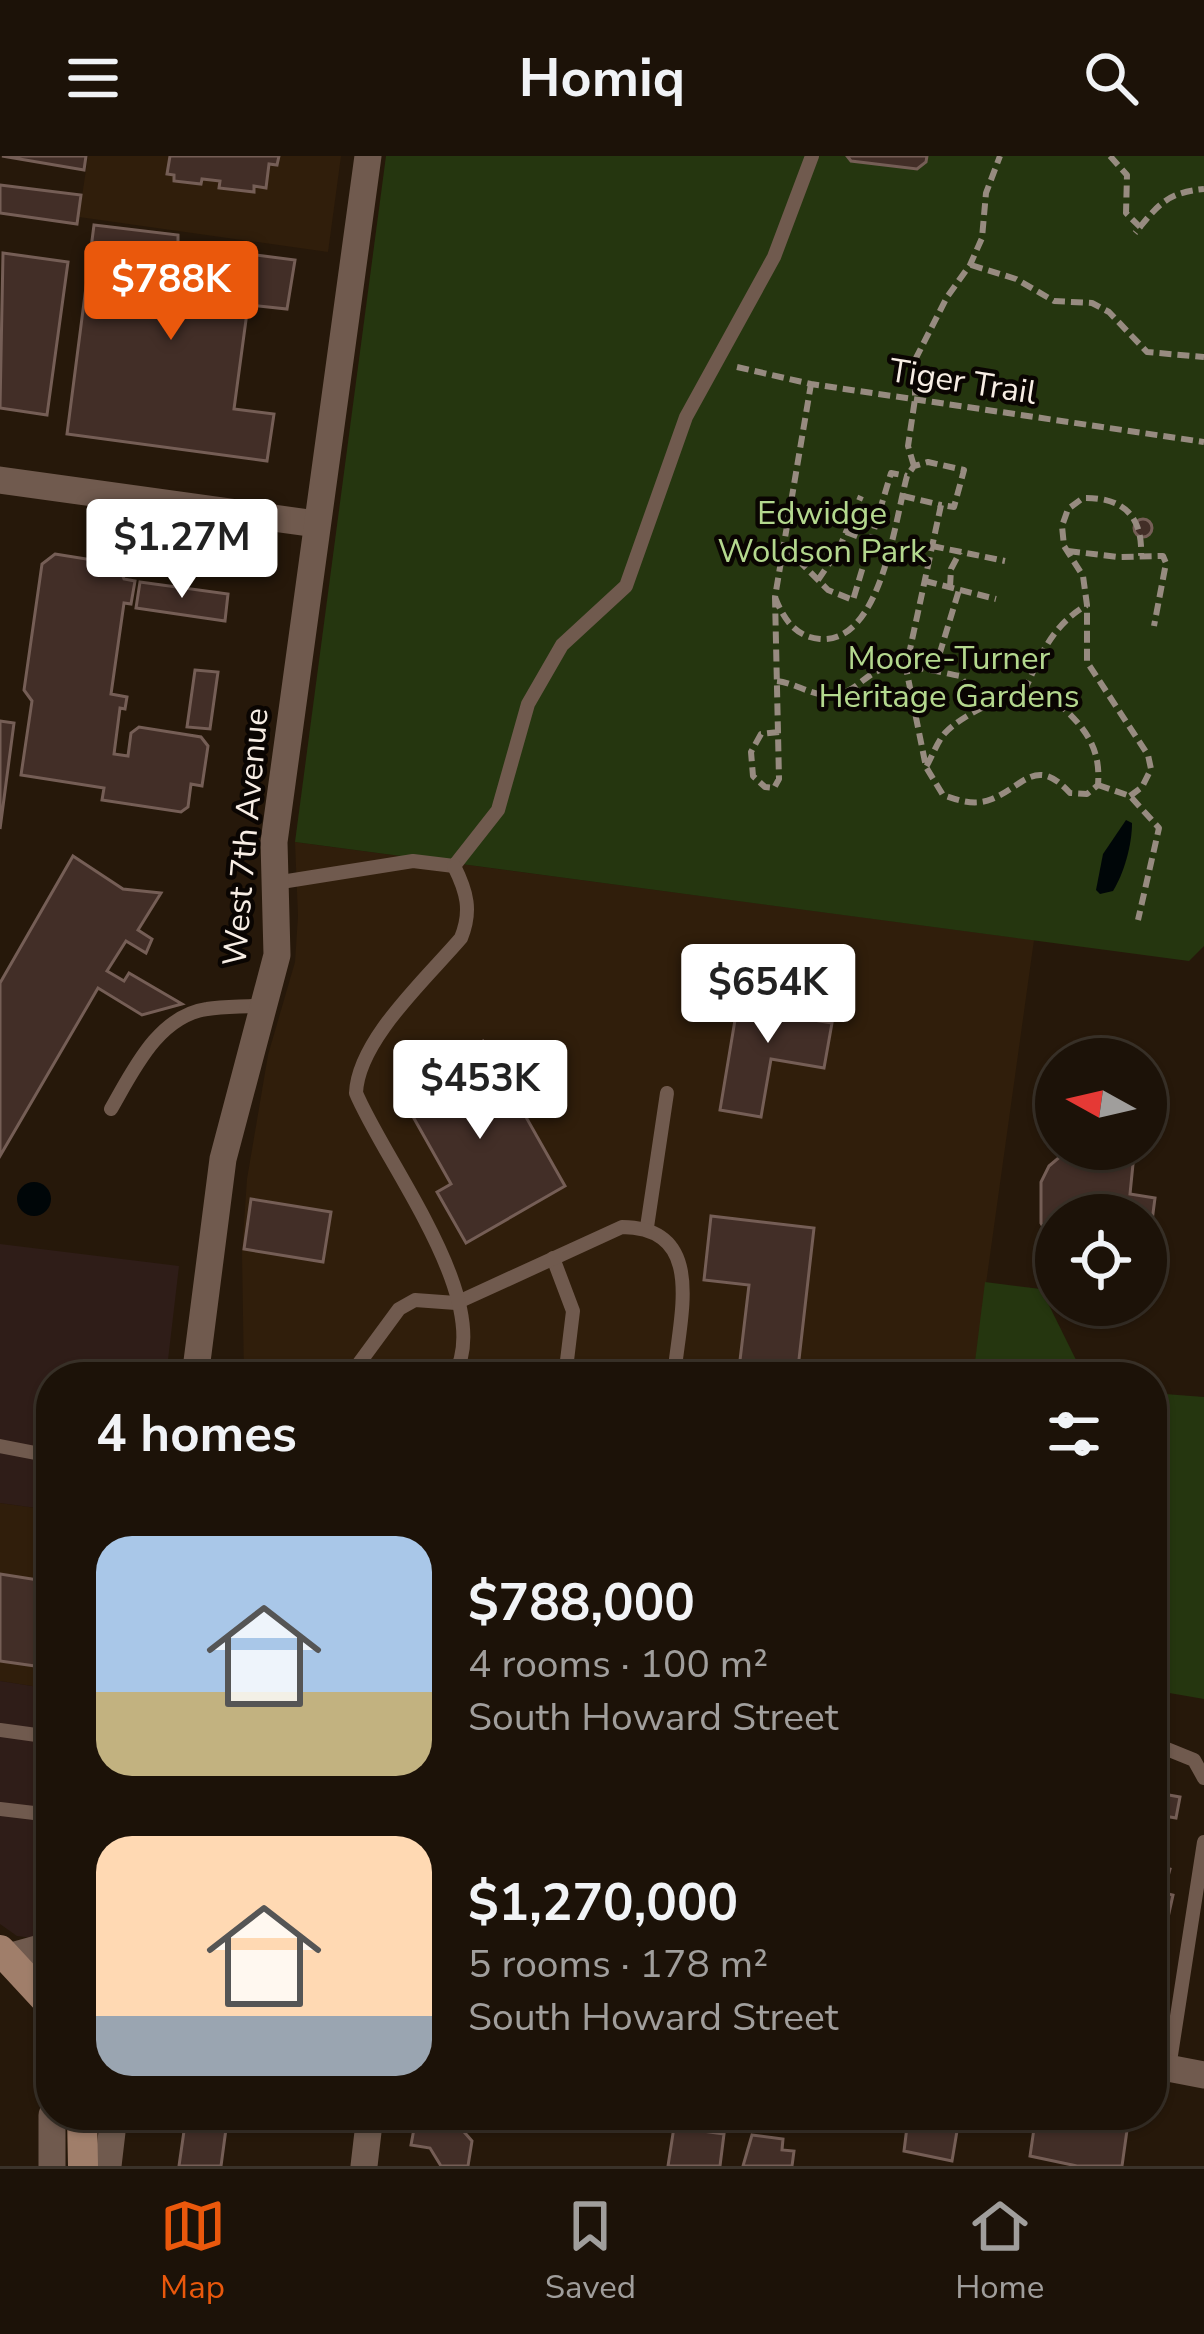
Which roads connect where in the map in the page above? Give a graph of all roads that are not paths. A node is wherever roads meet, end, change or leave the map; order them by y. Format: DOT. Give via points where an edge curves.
graph roads {
  1 [pos="368,156"];
  2 [pos="812,156"];
  3 [pos="0,480"];
  4 [pos="316,524"];
  5 [pos="454,866"];
  6 [pos="275,883"];
  7 [pos="264,1006"];
  8 [pos="667,1093"];
  9 [pos="111,1109"];
  10 [pos="647,1227"];
  11 [pos="553,1258"];
  12 [pos="456,1303"];
  13 [pos="197,1362"];
  14 [pos="360,1362"];
  15 [pos="463,1362"];
  16 [pos="568,1362"];
  17 [pos="675,1362"];
  18 [pos="0,1446"];
  19 [pos="36,1453"];
  20 [pos="0,1730"];
  21 [pos="36,1735"];
  22 [pos="1167,1747"];
  23 [pos="1204,1778"];
  24 [pos="0,1809"];
  25 [pos="36,1814"];
  26 [pos="1204,1842"];
  27 [pos="36,1948"];
  28 [pos="4,1953"];
  29 [pos="36,1988"];
  30 [pos="1167,2036"];
  31 [pos="1167,2068"];
  32 [pos="1204,2075"];
  33 [pos="52,2130"];
  34 [pos="82,2130"];
  35 [pos="112,2130"];
  36 [pos="368,2130"];
  37 [pos="52,2166"];
  38 [pos="83,2166"];
  39 [pos="108,2166"];
  40 [pos="364,2166"];
  1 -- 4 [label="street, West 7th Avenue"];
  2 -- 5 [label="lane" via="774,257 686,417 626,586 562,645 528,704 497,810"];
  3 -- 4 [label="street"];
  4 -- 6 [label="street, West 7th Avenue"];
  5 -- 6 [label="lane" via="413,861"];
  5 -- 12 [label="lane" via="469,920 375,1040 356,1093 448,1262"];
  6 -- 7 [label="street, West 7th Avenue" via="278,955"];
  7 -- 9 [label="lane" via="201,1009 170,1028 147,1047"];
  7 -- 13 [label="street, West 7th Avenue" via="223,1159"];
  8 -- 10 [label="lane"];
  10 -- 11 [label="lane" via="622,1227"];
  10 -- 17 [label="lane" via="664,1235 682,1262"];
  11 -- 12 [label="lane"];
  11 -- 16 [label="lane" via="573,1311"];
  12 -- 14 [label="lane" via="415,1300 399,1309"];
  12 -- 15 [label="lane"];
  18 -- 19 [label="lane"];
  20 -- 21 [label="lane"];
  22 -- 23 [label="lane" via="1193,1760"];
  24 -- 25 [label="lane"];
  26 -- 30 [label="lane"];
  27 -- 28 [label="street"];
  28 -- 29 [label="street"];
  31 -- 32 [label="street"];
  33 -- 37 [label="street"];
  34 -- 38 [label="street"];
  35 -- 39 [label="street"];
  36 -- 40 [label="street"];
}
